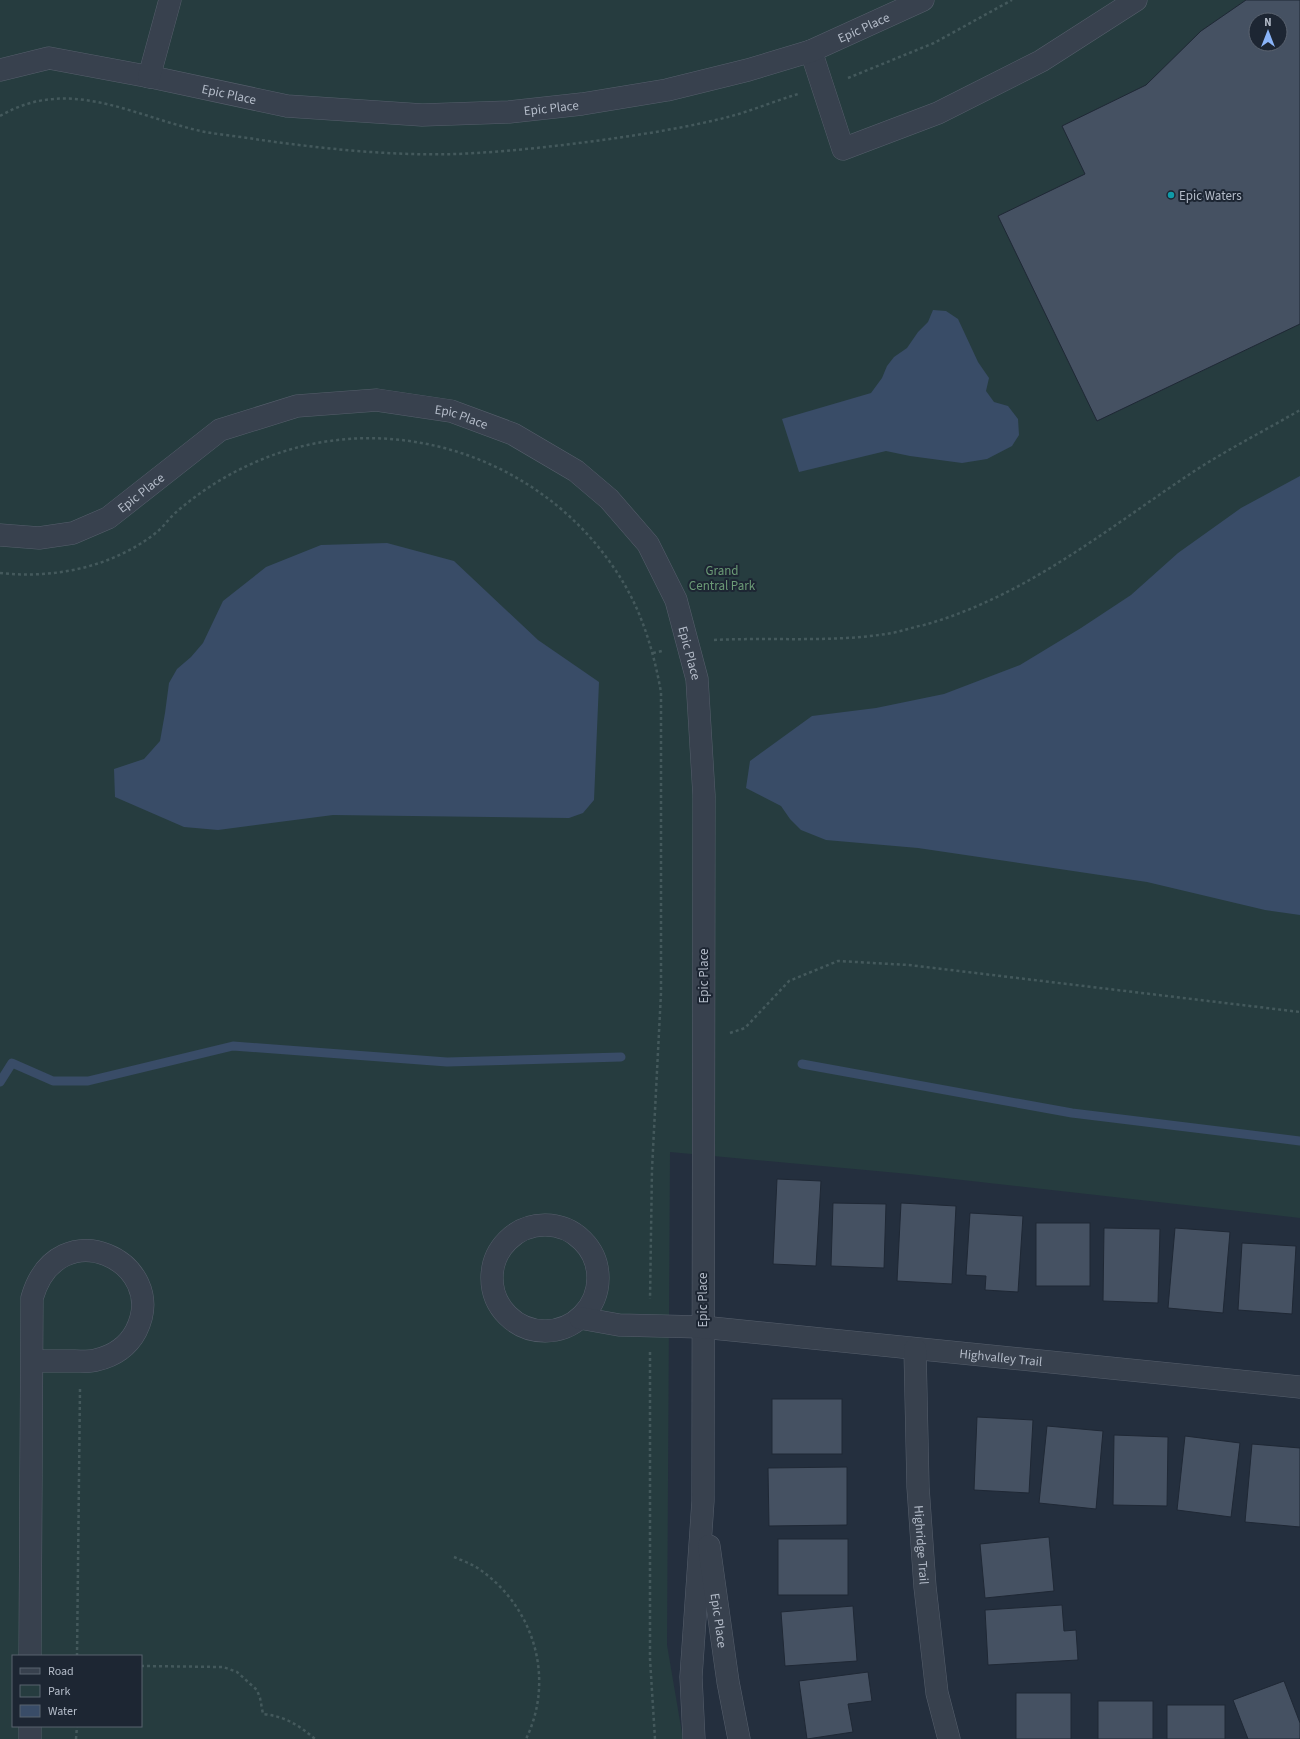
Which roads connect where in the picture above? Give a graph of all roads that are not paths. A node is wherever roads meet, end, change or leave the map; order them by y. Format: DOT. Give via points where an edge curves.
graph roads {
  1 [pos="170,0"];
  2 [pos="923,0"];
  3 [pos="1136,0"];
  4 [pos="811,51"];
  5 [pos="0,70"];
  6 [pos="149,77"];
  7 [pos="0,535"];
  8 [pos="580,1318"];
  9 [pos="702,1327"];
  10 [pos="915,1349"];
  11 [pos="33,1360"];
  12 [pos="1300,1387"];
  13 [pos="703,1501"];
  14 [pos="30,1655"];
  15 [pos="30,1727"];
  16 [pos="30,1739"];
  17 [pos="694,1739"];
  18 [pos="738,1739"];
  19 [pos="949,1739"];
  1 -- 6 [label="street"];
  2 -- 4 [label="street, Epic Place"];
  3 -- 4 [label="street" via="1041,61 938,113 843,149"];
  4 -- 6 [label="street, Epic Place" via="666,90 582,104 509,112 422,115 287,106"];
  5 -- 6 [label="street, Epic Place" via="49,58"];
  7 -- 9 [label="street, Epic Place" via="39,538 73,533 108,518 220,430 296,406 376,400 451,411 513,434 576,471 609,499 648,544 676,600 697,679 704,795"];
  8 -- 8 [label="street" via="568,1326 541,1331 528,1329 504,1313 494,1295 491,1275 499,1249 508,1239 520,1230 533,1225 547,1224 568,1230 585,1242 598,1267 598,1281 589,1308"];
  8 -- 9 [label="street, Highvalley Trail" via="619,1325"];
  9 -- 10 [label="street, Highvalley Trail"];
  9 -- 13 [label="street, Epic Place"];
  10 -- 12 [label="street, Highvalley Trail"];
  10 -- 19 [label="street, Highridge Trail" via="918,1487 924,1586 937,1693"];
  11 -- 11 [label="street" via="95,1360 123,1349 133,1338 140,1324 142,1310 142,1295 137,1281 128,1268 116,1258 86,1250 70,1253 44,1270 36,1283 32,1298"];
  11 -- 14 [label="street"];
  13 -- 17 [label="street, Epic Place" via="691,1677"];
  13 -- 18 [label="street, Epic Place"];
  15 -- 16 [label="street"];
}
